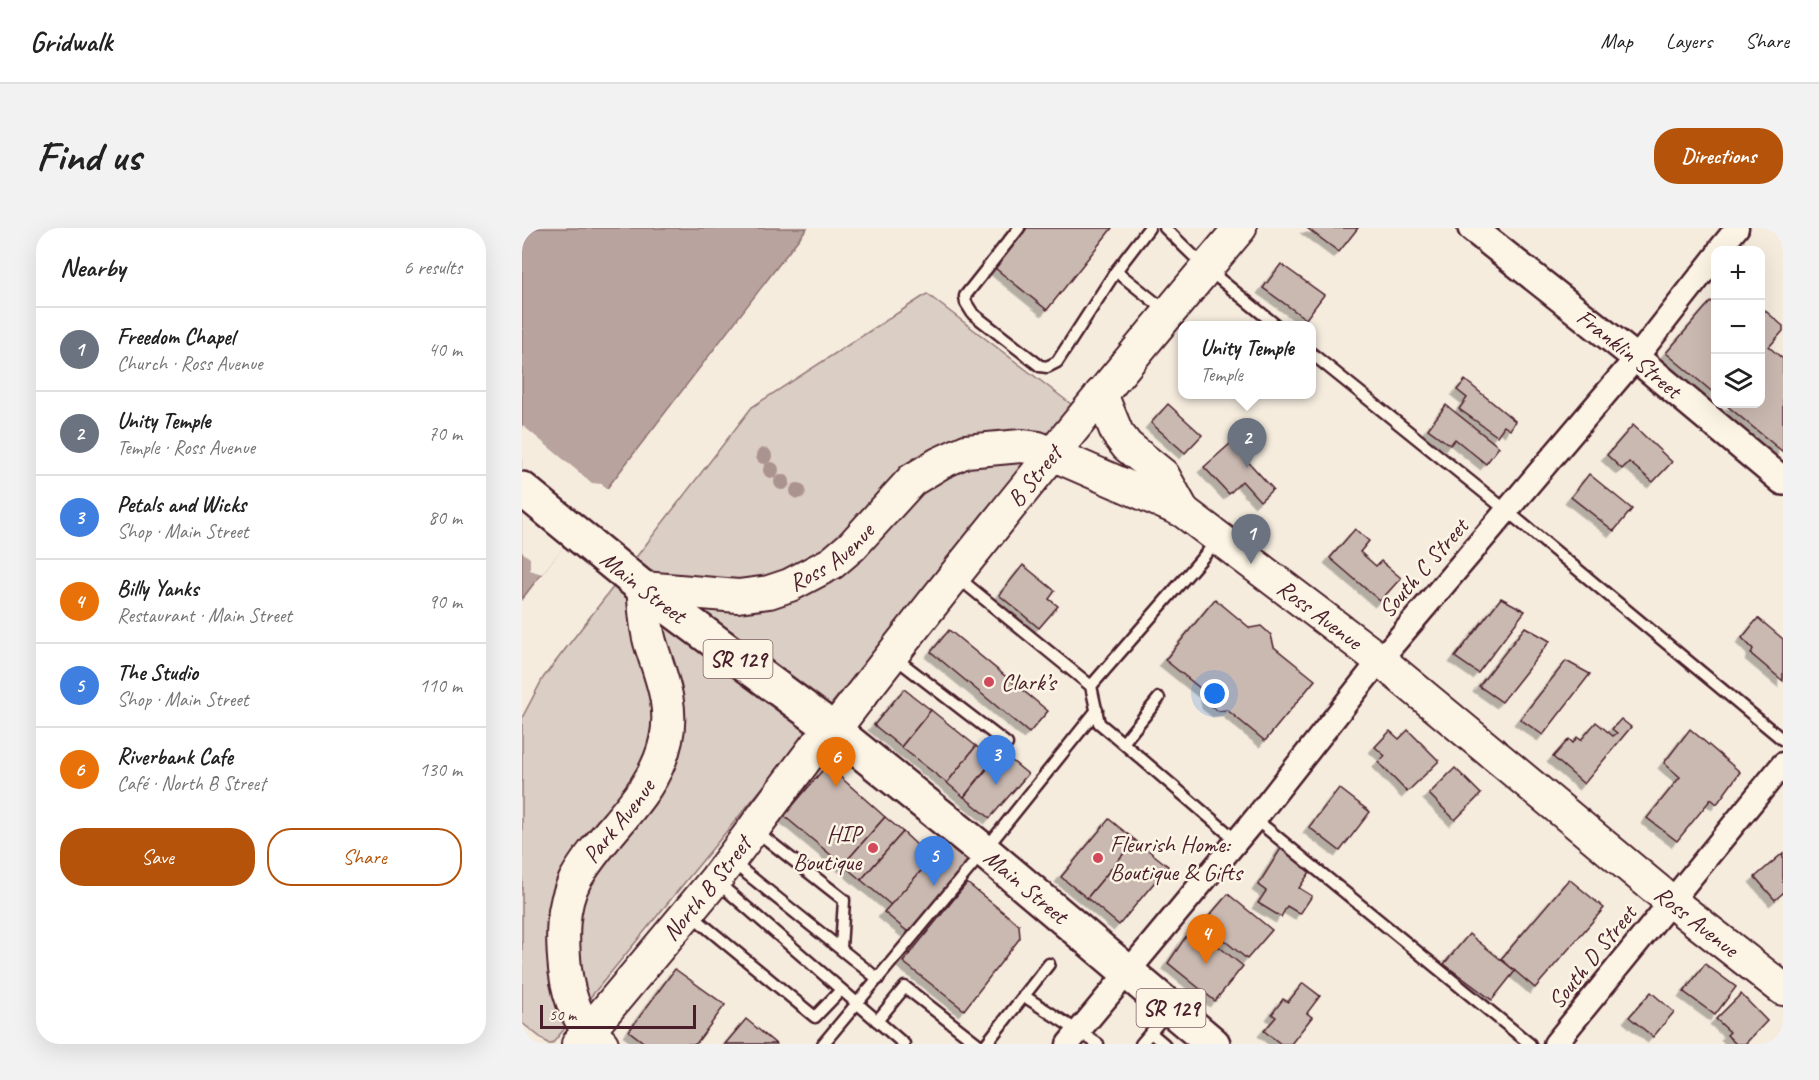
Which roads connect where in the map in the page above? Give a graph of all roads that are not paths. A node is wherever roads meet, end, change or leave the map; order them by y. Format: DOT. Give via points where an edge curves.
graph roads {
  1 [pos="1019,228"];
  2 [pos="1149,228"];
  3 [pos="1165,228"];
  4 [pos="1240,228"];
  5 [pos="1472,228"];
  6 [pos="1737,228"];
  7 [pos="1722,246"];
  8 [pos="1711,262"];
  9 [pos="1206,268"];
  10 [pos="1116,271"];
  11 [pos="1169,313"];
  12 [pos="1271,321"];
  13 [pos="1316,357"];
  14 [pos="1636,358"];
  15 [pos="1101,394"];
  16 [pos="1051,453"];
  17 [pos="1783,481"];
  18 [pos="522,489"];
  19 [pos="1184,511"];
  20 [pos="1508,511"];
  21 [pos="1220,538"];
  22 [pos="953,574"];
  23 [pos="634,581"];
  24 [pos="892,654"];
  25 [pos="1380,660"];
  26 [pos="1091,686"];
  27 [pos="1159,698"];
  28 [pos="1097,710"];
  29 [pos="834,730"];
  30 [pos="1783,740"];
  31 [pos="1123,743"];
  32 [pos="1007,744"];
  33 [pos="1783,764"];
  34 [pos="1256,819"];
  35 [pos="753,829"];
  36 [pos="1237,841"];
  37 [pos="984,851"];
  38 [pos="722,870"];
  39 [pos="1672,903"];
  40 [pos="688,912"];
  41 [pos="841,948"];
  42 [pos="1049,964"];
  43 [pos="1127,972"];
  44 [pos="879,979"];
  45 [pos="1783,989"];
  46 [pos="841,990"];
  47 [pos="1024,996"];
  48 [pos="857,1005"];
  49 [pos="1161,1020"];
  50 [pos="877,1022"];
  51 [pos="1074,1037"];
  52 [pos="589,1040"];
  53 [pos="823,1044"];
  54 [pos="904,1044"];
  55 [pos="978,1044"];
  56 [pos="986,1044"];
  57 [pos="1098,1044"];
  58 [pos="1142,1044"];
  59 [pos="1164,1044"];
  60 [pos="1214,1044"];
  61 [pos="1530,1044"];
  62 [pos="1555,1044"];
  1 -- 10 [label="lane" via="966,296 966,303 973,314 1040,366 1057,362"];
  2 -- 10 [label="lane"];
  3 -- 9 [label="lane"];
  4 -- 9 [label="main road, B Street"];
  5 -- 14 [label="street, Franklin Street"];
  6 -- 7 [label="street"];
  8 -- 14 [label="street, South C Street"];
  9 -- 11 [label="main road, B Street"];
  9 -- 12 [label="lane"];
  10 -- 11 [label="lane"];
  11 -- 15 [label="main road, B Street"];
  13 -- 20 [label="lane"];
  14 -- 17 [label="street, Franklin Street"];
  14 -- 20 [label="street, South C Street"];
  15 -- 16 [label="main road, B Street"];
  15 -- 19 [label="main road" via="1117,433 1163,475"];
  16 -- 19 [label="main road, Ross Avenue"];
  16 -- 22 [label="main road, B Street"];
  16 -- 23 [label="main road, Ross Avenue" via="1021,446 998,447 966,451 940,463 912,480 832,563 769,592 738,596"];
  18 -- 23 [label="main road, Main Street / SR 129"];
  19 -- 21 [label="main road, Ross Avenue"];
  20 -- 25 [label="street, South C Street"];
  20 -- 30 [label="lane"];
  21 -- 25 [label="main road, Ross Avenue"];
  21 -- 26 [label="lane"];
  22 -- 24 [label="main road, B Street"];
  22 -- 26 [label="lane"];
  23 -- 29 [label="main road, Main Street / SR 129"];
  23 -- 52 [label="main road, Park Avenue" via="663,674 667,737 661,762 649,785 575,880 567,902 562,941 568,991"];
  24 -- 29 [label="main road, B Street"];
  24 -- 32 [label="lane"];
  25 -- 34 [label="street, South C Street"];
  25 -- 39 [label="main road, Ross Avenue"];
  26 -- 28 [label="lane"];
  27 -- 31 [label="lane"];
  28 -- 31 [label="lane" via="1099,723"];
  28 -- 37 [label="lane"];
  29 -- 35 [label="main road, North B Street" via="814,748"];
  29 -- 37 [label="main road, Main Street / SR 129"];
  31 -- 36 [label="lane"];
  33 -- 39 [label="street, South D Street"];
  34 -- 36 [label="street, South C Street"];
  34 -- 61 [label="lane"];
  35 -- 38 [label="main road, North B Street"];
  35 -- 41 [label="lane" via="844,900"];
  36 -- 43 [label="street, South C Street"];
  37 -- 43 [label="main road, Main Street / SR 129"];
  37 -- 44 [label="lane"];
  38 -- 40 [label="main road, North B Street"];
  38 -- 41 [label="lane"];
  38 -- 46 [label="lane"];
  39 -- 45 [label="main road, Ross Avenue"];
  39 -- 62 [label="street, South D Street"];
  40 -- 46 [label="lane" via="815,1017"];
  40 -- 52 [label="main road, North B Street"];
  41 -- 44 [label="lane"];
  42 -- 47 [label="lane"];
  43 -- 49 [label="main road, Main Street / SR 129"];
  43 -- 51 [label="street, South C Street"];
  44 -- 48 [label="lane"];
  46 -- 48 [label="lane"];
  47 -- 51 [label="lane"];
  47 -- 56 [label="lane"];
  48 -- 50 [label="lane"];
  48 -- 53 [label="lane"];
  49 -- 58 [label="lane"];
  49 -- 59 [label="lane"];
  49 -- 60 [label="main road, Main Street / SR 129"];
  50 -- 54 [label="lane"];
  50 -- 55 [label="lane" via="905,987"];
  51 -- 57 [label="lane"];
}
